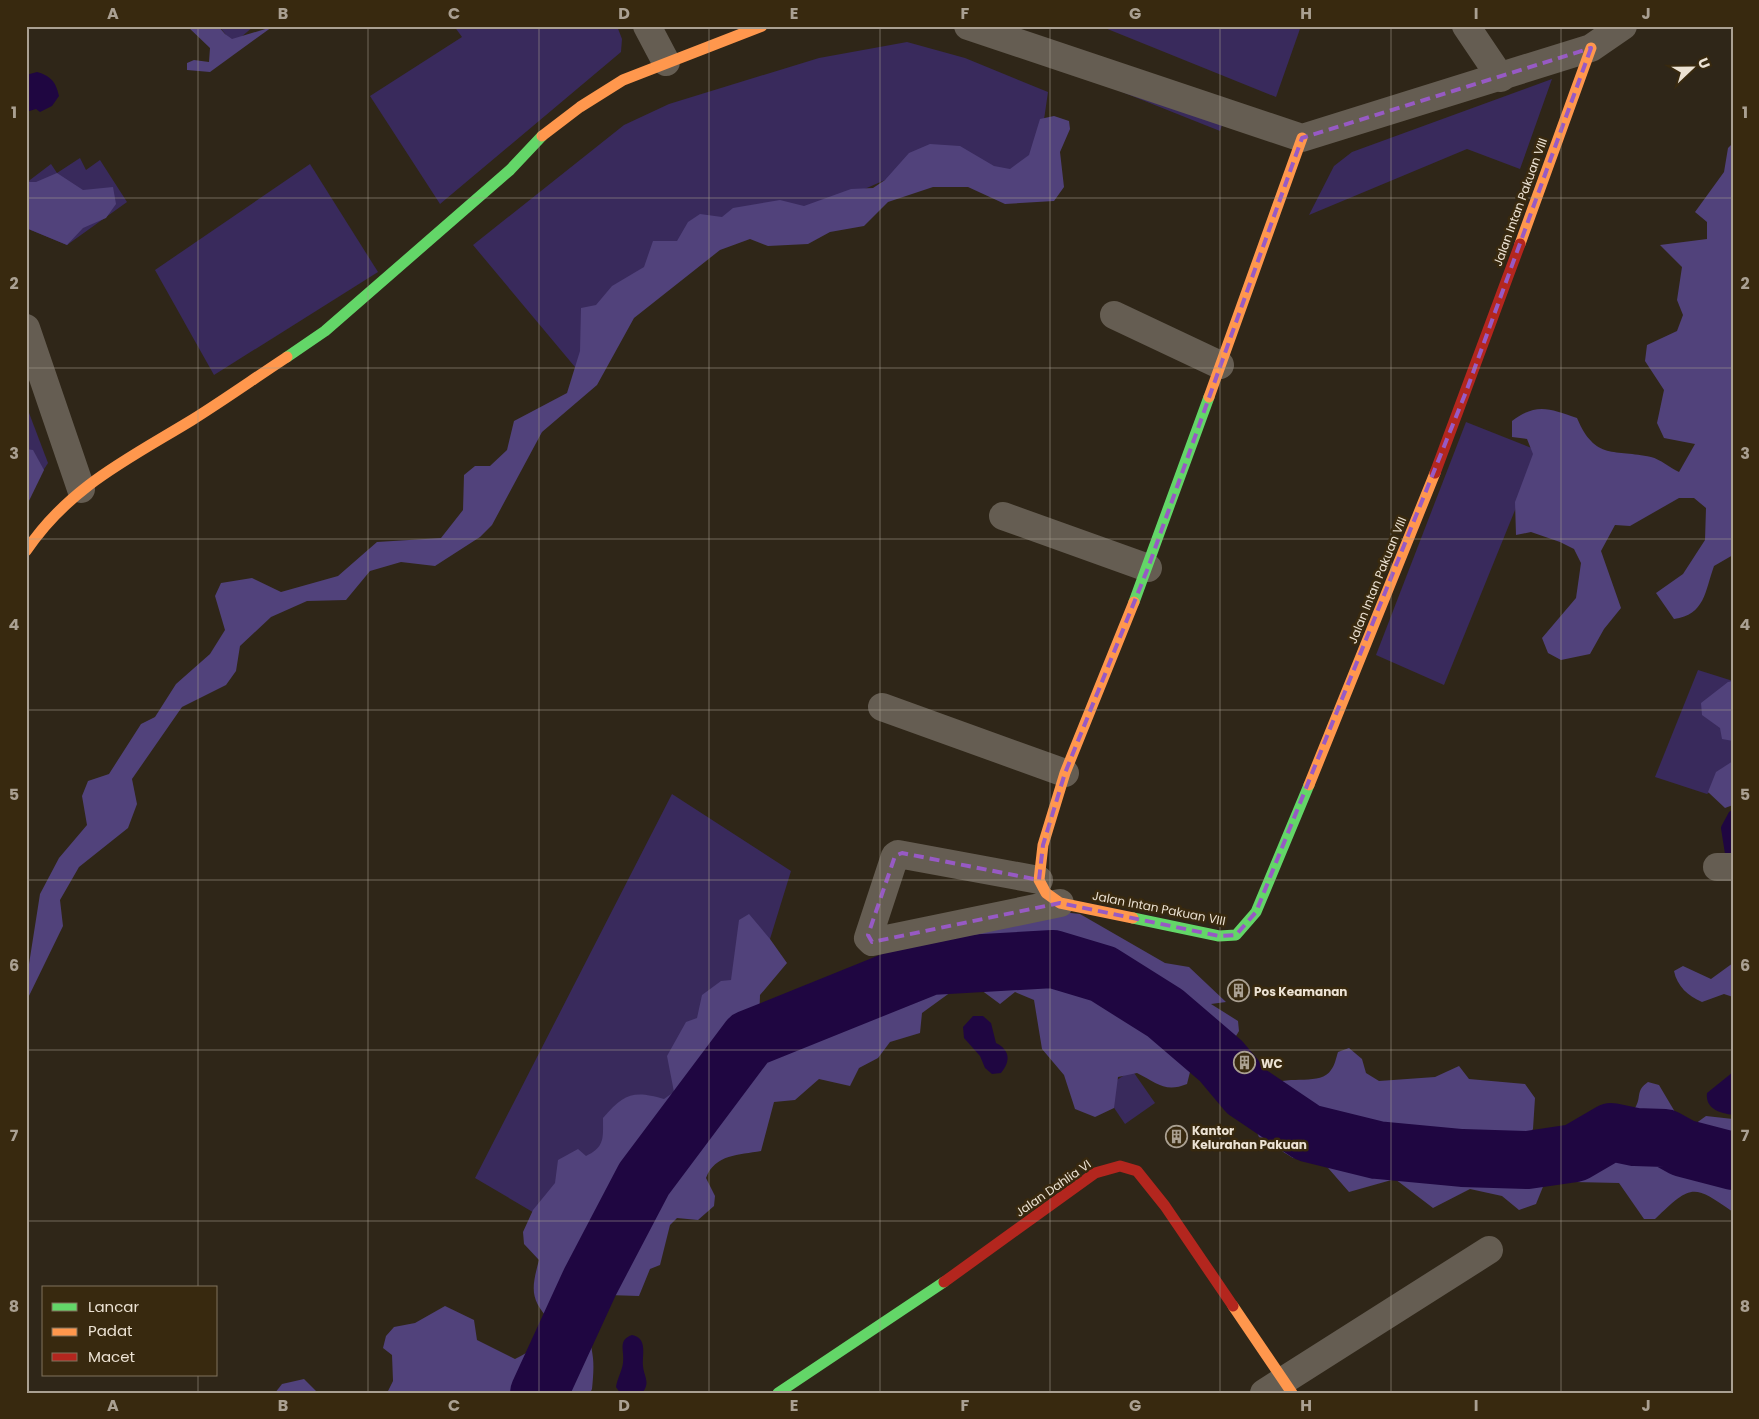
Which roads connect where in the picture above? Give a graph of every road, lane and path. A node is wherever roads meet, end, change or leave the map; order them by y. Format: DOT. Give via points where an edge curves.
graph roads {
  1 [pos="647,26"];
  2 [pos="762,26"];
  3 [pos="1466,26"];
  4 [pos="1623,26"];
  5 [pos="986,28"];
  6 [pos="1591,48"];
  7 [pos="666,62"];
  8 [pos="1501,78"];
  9 [pos="1302,138"];
  10 [pos="1114,315"];
  11 [pos="26,328"];
  12 [pos="1220,365"];
  13 [pos="81,489"];
  14 [pos="1003,516"];
  15 [pos="26,551"];
  16 [pos="1148,568"];
  17 [pos="882,707"];
  18 [pos="1065,773"];
  19 [pos="1039,880"];
  20 [pos="1060,903"];
  21 [pos="1489,1250"];
  22 [pos="1280,1388"];
  23 [pos="778,1393"];
  1 -- 7 [label="street"];
  2 -- 7 [label="street"];
  3 -- 8 [label="street"];
  4 -- 6 [label="street"];
  5 -- 9 [label="street"];
  6 -- 8 [label="street"];
  6 -- 20 [label="street, Jalan Intan Pakuan VIII" via="1395,575 1256,912 1236,935 1219,936"];
  7 -- 13 [label="street" via="623,80 543,135 510,170 325,331"];
  8 -- 9 [label="street"];
  9 -- 12 [label="street"];
  10 -- 12 [label="street"];
  11 -- 13 [label="street"];
  12 -- 16 [label="street"];
  13 -- 15 [label="street"];
  14 -- 16 [label="street"];
  16 -- 18 [label="street"];
  17 -- 18 [label="street"];
  18 -- 19 [label="street" via="1043,845"];
  19 -- 20 [label="street" via="1046,893"];
  19 -- 20 [label="street" via="898,854 868,938 872,942"];
  21 -- 22 [label="street"];
  22 -- 23 [label="street, Jalan Dahlia VI" via="1165,1206 1137,1171 1120,1166 1095,1173 914,1304"];
}
